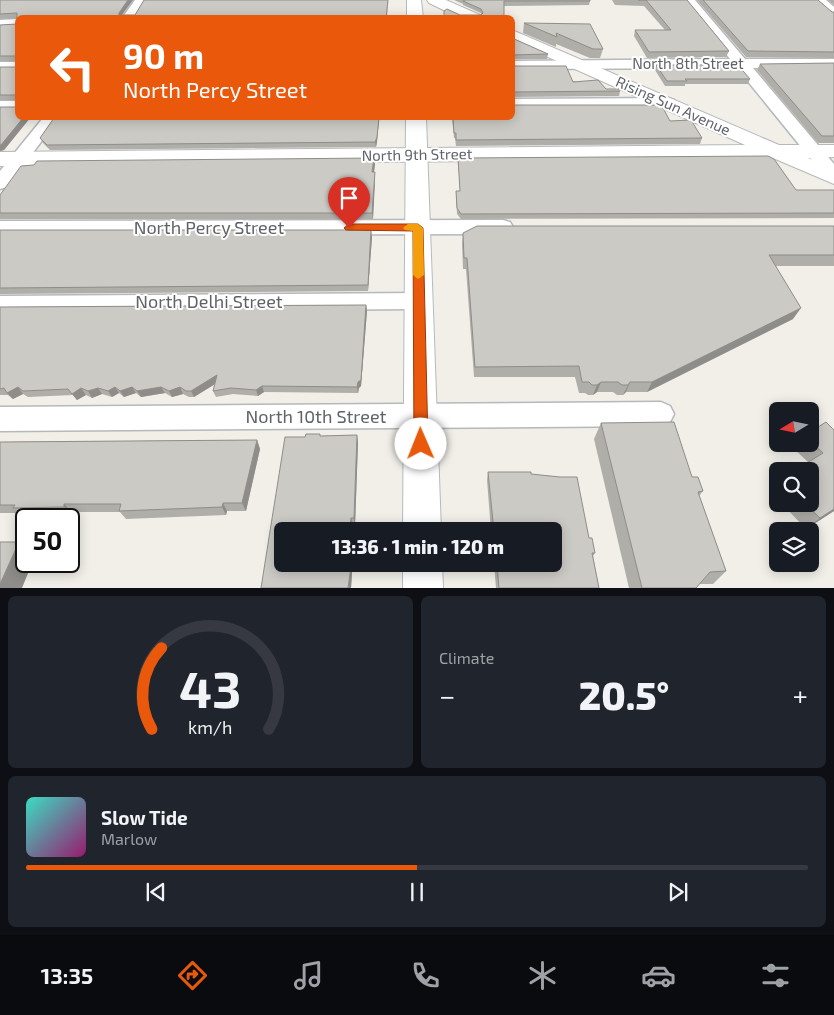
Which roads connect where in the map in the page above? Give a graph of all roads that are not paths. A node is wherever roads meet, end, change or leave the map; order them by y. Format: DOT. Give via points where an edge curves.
graph roads {
  1 [pos="142,0"];
  2 [pos="414,0"];
  3 [pos="434,0"];
  4 [pos="689,0"];
  5 [pos="818,0"];
  6 [pos="834,14"];
  7 [pos="130,15"];
  8 [pos="415,15"];
  9 [pos="467,15"];
  10 [pos="0,24"];
  11 [pos="15,24"];
  12 [pos="515,35"];
  13 [pos="742,63"];
  14 [pos="834,63"];
  15 [pos="580,64"];
  16 [pos="515,65"];
  17 [pos="0,66"];
  18 [pos="15,66"];
  19 [pos="668,103"];
  20 [pos="515,104"];
  21 [pos="0,106"];
  22 [pos="15,106"];
  23 [pos="49,120"];
  24 [pos="416,120"];
  25 [pos="774,151"];
  26 [pos="813,151"];
  27 [pos="834,151"];
  28 [pos="417,156"];
  29 [pos="9,159"];
  30 [pos="834,177"];
  31 [pos="0,183"];
  32 [pos="0,228"];
  33 [pos="418,228"];
  34 [pos="519,228"];
  35 [pos="419,301"];
  36 [pos="0,304"];
  37 [pos="662,414"];
  38 [pos="420,416"];
  39 [pos="0,419"];
  40 [pos="422,522"];
  41 [pos="422,572"];
  42 [pos="423,588"];
  1 -- 7 [label="street"];
  2 -- 8 [label="street"];
  3 -- 9 [label="street"];
  4 -- 13 [label="street"];
  5 -- 6 [label="street"];
  10 -- 11 [label="street"];
  12 -- 15 [label="street, Rising Sun Avenue"];
  13 -- 14 [label="street, North 8th Street"];
  13 -- 15 [label="street, North 8th Street"];
  13 -- 26 [label="street"];
  15 -- 16 [label="street, North 8th Street"];
  15 -- 19 [label="street, Rising Sun Avenue"];
  17 -- 18 [label="street"];
  19 -- 20 [label="street"];
  19 -- 25 [label="street, Rising Sun Avenue"];
  21 -- 22 [label="street"];
  23 -- 29 [label="street"];
  24 -- 28 [label="street"];
  25 -- 26 [label="street, North 9th Street"];
  25 -- 28 [label="street, North 9th Street"];
  25 -- 30 [label="street, Rising Sun Avenue"];
  26 -- 27 [label="street, North 9th Street"];
  26 -- 30 [label="street"];
  28 -- 29 [label="street, North 9th Street"];
  28 -- 33 [label="street"];
  29 -- 31 [label="street"];
  32 -- 33 [label="street, North Percy Street"];
  33 -- 34 [label="street, North Percy Street"];
  33 -- 35 [label="street"];
  35 -- 36 [label="street, North Delhi Street"];
  35 -- 38 [label="street"];
  37 -- 38 [label="street, North 10th Street"];
  38 -- 39 [label="street, North 10th Street"];
  38 -- 40 [label="street"];
  41 -- 42 [label="street"];
}
